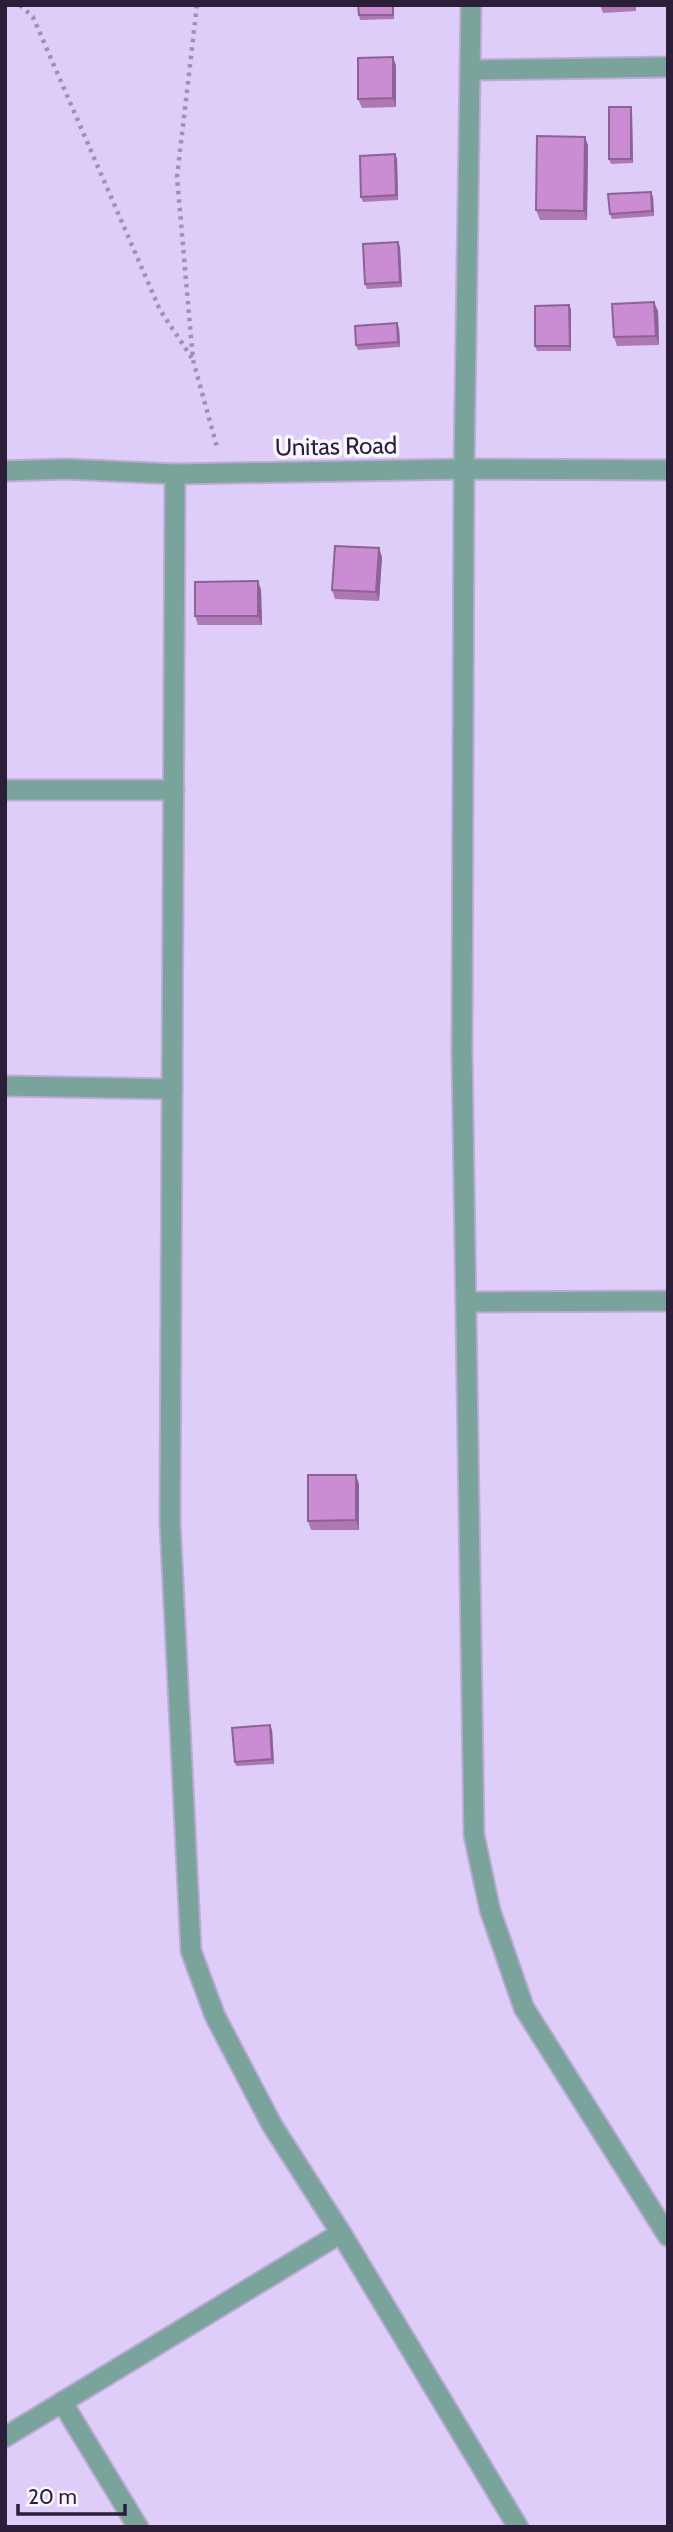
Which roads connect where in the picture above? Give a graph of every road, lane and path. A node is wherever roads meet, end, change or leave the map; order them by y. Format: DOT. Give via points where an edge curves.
graph roads {
  1 [pos="20,5"];
  2 [pos="197,5"];
  3 [pos="471,5"];
  4 [pos="668,67"];
  5 [pos="471,70"];
  6 [pos="193,360"];
  7 [pos="464,468"];
  8 [pos="668,470"];
  9 [pos="5,471"];
  10 [pos="224,473"];
  11 [pos="176,474"];
  12 [pos="5,790"];
  13 [pos="174,790"];
  14 [pos="5,1086"];
  15 [pos="172,1088"];
  16 [pos="668,1301"];
  17 [pos="467,1302"];
  18 [pos="341,2233"];
  19 [pos="668,2236"];
  20 [pos="62,2402"];
  21 [pos="5,2437"];
  22 [pos="138,2527"];
  23 [pos="517,2527"];
  1 -- 6 [label="path" via="33,17 160,310"];
  2 -- 6 [label="path" via="177,177"];
  3 -- 5 [label="street"];
  4 -- 5 [label="street"];
  5 -- 7 [label="street"];
  6 -- 10 [label="path"];
  7 -- 8 [label="street, Unitas Road"];
  7 -- 10 [label="street, Unitas Road"];
  7 -- 17 [label="street" via="462,1053"];
  9 -- 11 [label="street, Unitas Road"];
  10 -- 11 [label="street, Unitas Road"];
  11 -- 13 [label="street"];
  12 -- 13 [label="street"];
  13 -- 15 [label="street"];
  14 -- 15 [label="street"];
  15 -- 18 [label="street" via="170,1522 191,1951 215,2017 272,2125"];
  16 -- 17 [label="street"];
  17 -- 19 [label="street" via="474,1835 490,1910 524,2008"];
  18 -- 20 [label="street"];
  18 -- 23 [label="street"];
  20 -- 21 [label="street"];
  20 -- 22 [label="street"];
}
